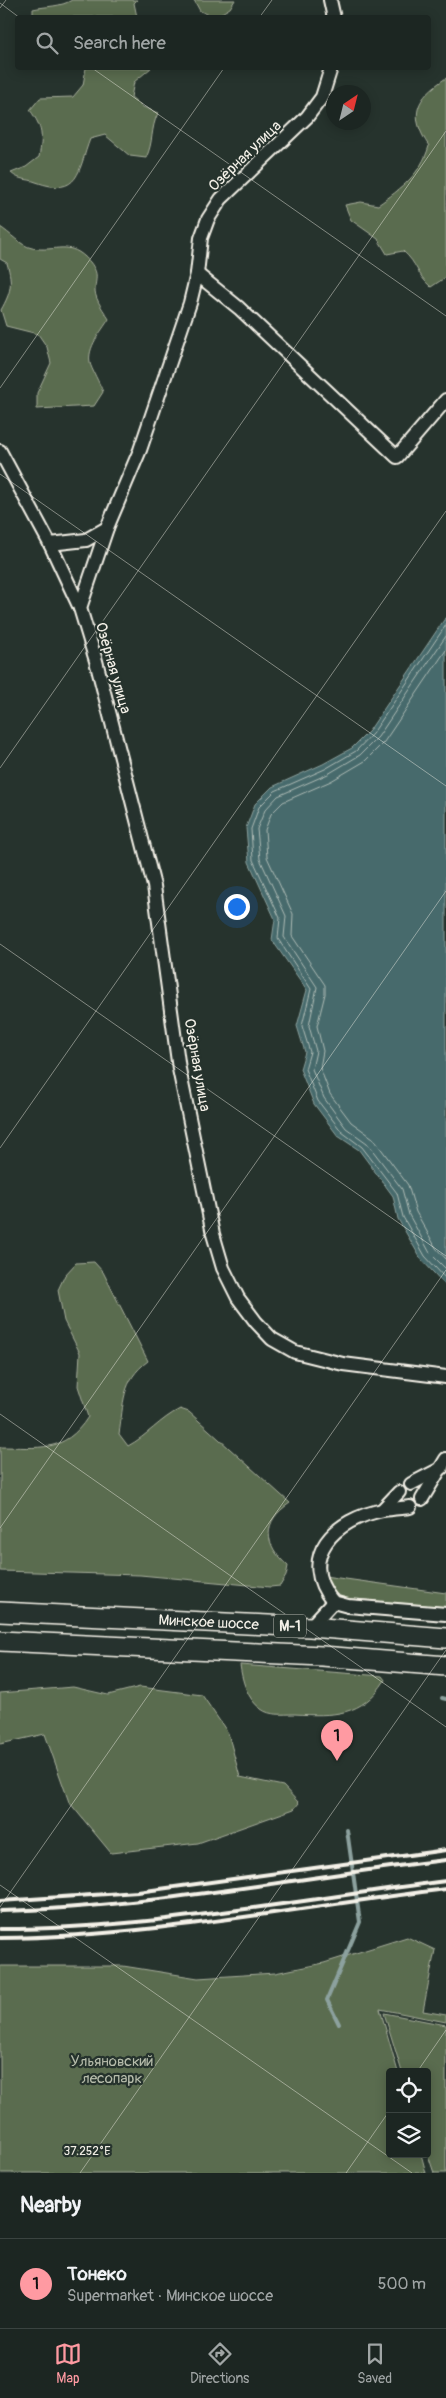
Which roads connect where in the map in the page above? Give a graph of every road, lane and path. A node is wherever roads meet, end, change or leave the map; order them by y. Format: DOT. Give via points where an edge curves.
graph roads {
  1 [pos="330,0"];
  2 [pos="333,15"];
  3 [pos="330,70"];
  4 [pos="197,274"];
  5 [pos="446,400"];
  6 [pos="0,451"];
  7 [pos="107,528"];
  8 [pos="50,544"];
  9 [pos="80,608"];
  10 [pos="446,1377"];
  11 [pos="444,1464"];
  12 [pos="411,1484"];
  13 [pos="399,1492"];
  14 [pos="422,1499"];
  15 [pos="410,1507"];
  16 [pos="382,1510"];
  17 [pos="333,1602"];
  18 [pos="0,1612"];
  19 [pos="446,1614"];
  20 [pos="310,1626"];
  21 [pos="446,1638"];
  22 [pos="0,1641"];
  23 [pos="446,1666"];
  1 -- 2 [label="street"];
  3 -- 4 [label="street, Озёрная улица" via="322,97 307,117 221,199 201,238"];
  4 -- 5 [label="street" via="246,315 397,457"];
  4 -- 7 [label="street, Озёрная улица" via="190,304 140,450"];
  6 -- 8 [label="street, Озёрная улица"];
  7 -- 8 [label="street" via="86,540"];
  7 -- 9 [label="street, Озёрная улица"];
  8 -- 9 [label="street, Озёрная улица"];
  9 -- 10 [label="street, Озёрная улица" via="154,886 179,1069 223,1268 238,1298 256,1322 272,1339 294,1352 343,1364"];
  11 -- 12 [label="street"];
  11 -- 14 [label="street"];
  13 -- 16 [label="street"];
  15 -- 16 [label="street"];
  16 -- 17 [label="street" via="361,1517 335,1532 324,1544 319,1554 317,1573 324,1591"];
  17 -- 19 [label="street"];
  17 -- 20 [label="street"];
  18 -- 20 [label="highway, Минское шоссе / М-1"];
  20 -- 21 [label="highway, Минское шоссе / М-1"];
  22 -- 23 [label="highway, Минское шоссе / М-1" via="322,1656"];
}
